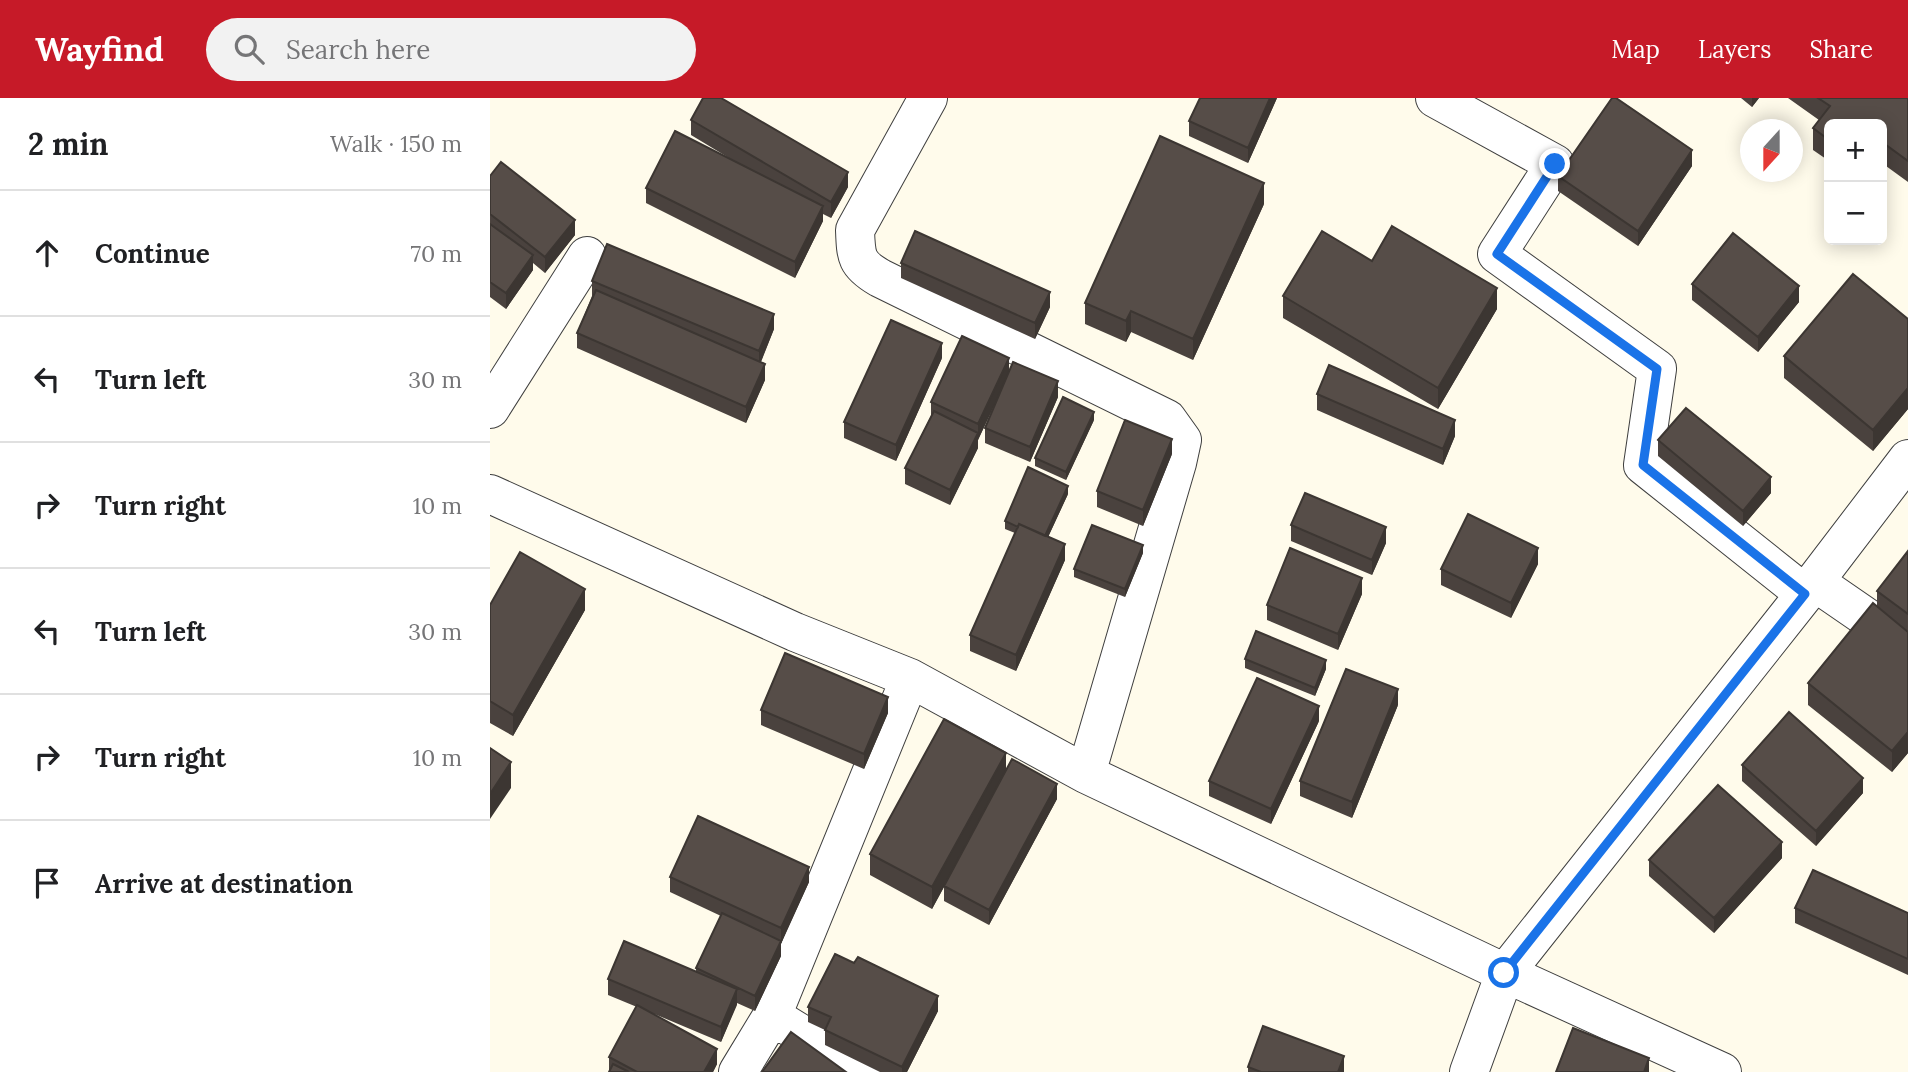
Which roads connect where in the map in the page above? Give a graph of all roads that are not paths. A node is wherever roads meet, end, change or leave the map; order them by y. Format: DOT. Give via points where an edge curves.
graph roads {
  1 [pos="928,98"];
  2 [pos="1435,98"];
  3 [pos="587,256"];
  4 [pos="490,409"];
  5 [pos="1908,459"];
  6 [pos="490,494"];
  7 [pos="1810,588"];
  8 [pos="1908,646"];
  9 [pos="910,678"];
  10 [pos="1086,774"];
  11 [pos="1504,973"];
  12 [pos="772,1016"];
  13 [pos="738,1072"];
  14 [pos="863,1072"];
  15 [pos="1469,1072"];
  16 [pos="1722,1072"];
  1 -- 10 [label="street" via="855,230 856,253 865,269 1167,419 1182,440"];
  2 -- 7 [label="street" via="1555,164 1497,254 1657,369 1643,465"];
  3 -- 4 [label="street"];
  5 -- 7 [label="street"];
  6 -- 9 [label="street" via="795,632"];
  7 -- 8 [label="street"];
  7 -- 11 [label="street"];
  9 -- 10 [label="street"];
  9 -- 12 [label="street"];
  10 -- 11 [label="street"];
  11 -- 15 [label="street"];
  11 -- 16 [label="street"];
  12 -- 13 [label="street"];
  12 -- 14 [label="street"];
}
